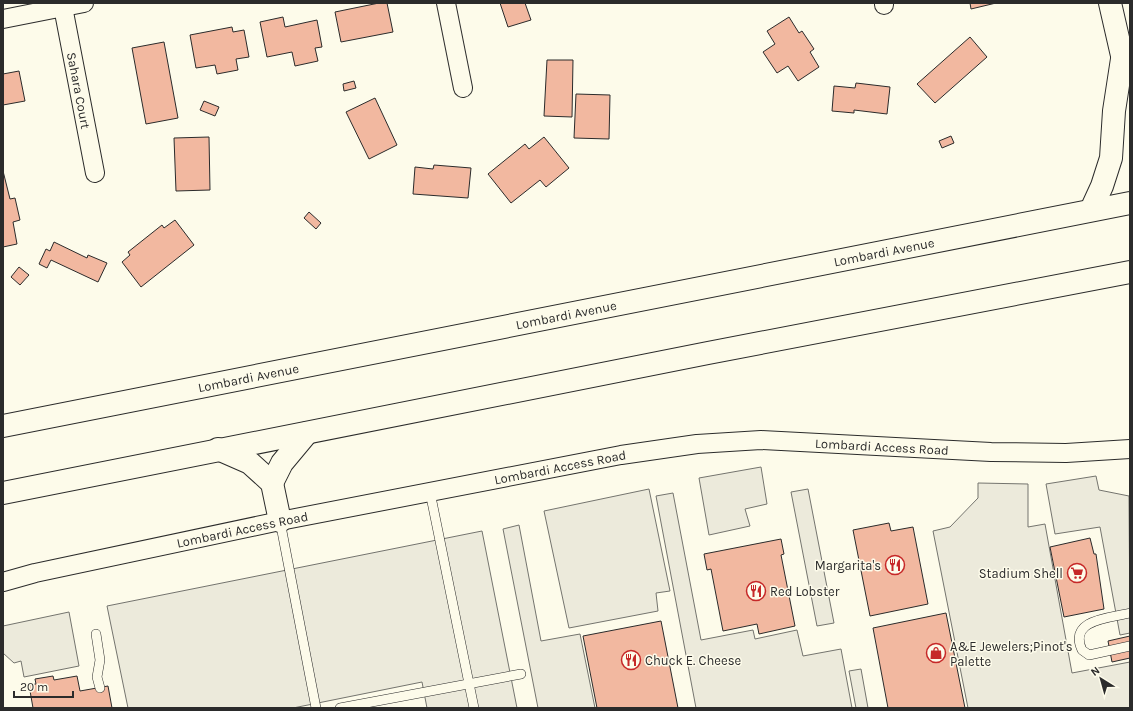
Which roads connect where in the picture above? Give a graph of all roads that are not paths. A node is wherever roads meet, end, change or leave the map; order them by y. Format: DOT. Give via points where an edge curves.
graph roads {
  1 [pos="84,3"];
  2 [pos="446,3"];
  3 [pos="1110,3"];
  4 [pos="63,7"];
  5 [pos="3,19"];
  6 [pos="1122,58"];
  7 [pos="463,88"];
  8 [pos="1130,90"];
  9 [pos="95,173"];
  10 [pos="1130,203"];
  11 [pos="1091,210"];
  12 [pos="1130,272"];
  13 [pos="3,426"];
  14 [pos="307,433"];
  15 [pos="218,449"];
  16 [pos="1129,449"];
  17 [pos="272,483"];
  18 [pos="3,492"];
  19 [pos="430,492"];
  20 [pos="280,521"];
  21 [pos="3,582"];
  22 [pos="1130,613"];
  23 [pos="96,634"];
  24 [pos="1130,646"];
  25 [pos="521,674"];
  26 [pos="469,684"];
  27 [pos="100,688"];
  28 [pos="316,708"];
  29 [pos="340,708"];
  30 [pos="474,708"];
  1 -- 4 [label="street"];
  2 -- 7 [label="street"];
  3 -- 6 [label="main road"];
  4 -- 5 [label="street"];
  4 -- 9 [label="street, Sahara Court"];
  6 -- 8 [label="main road"];
  6 -- 11 [label="main road" via="1114,110 1111,158"];
  10 -- 11 [label="main road, Lombardi Avenue"];
  11 -- 13 [label="main road, Lombardi Avenue"];
  12 -- 14 [label="main road"];
  14 -- 15 [label="main road"];
  14 -- 17 [label="main road" via="282,463"];
  15 -- 17 [label="main road" via="250,463"];
  15 -- 18 [label="main road"];
  16 -- 19 [label="street, Lombardi Access Road" via="1024,453 827,442 731,441 621,455"];
  17 -- 20 [label="main road"];
  19 -- 20 [label="street, Lombardi Access Road"];
  19 -- 26 [label="lane"];
  20 -- 21 [label="street, Lombardi Access Road"];
  20 -- 28 [label="lane"];
  22 -- 24 [label="lane" via="1088,623 1082,630 1080,641 1082,650 1089,655"];
  23 -- 27 [label="lane" via="100,660 97,677"];
  25 -- 26 [label="lane"];
  26 -- 29 [label="lane"];
  26 -- 30 [label="lane"];
}
